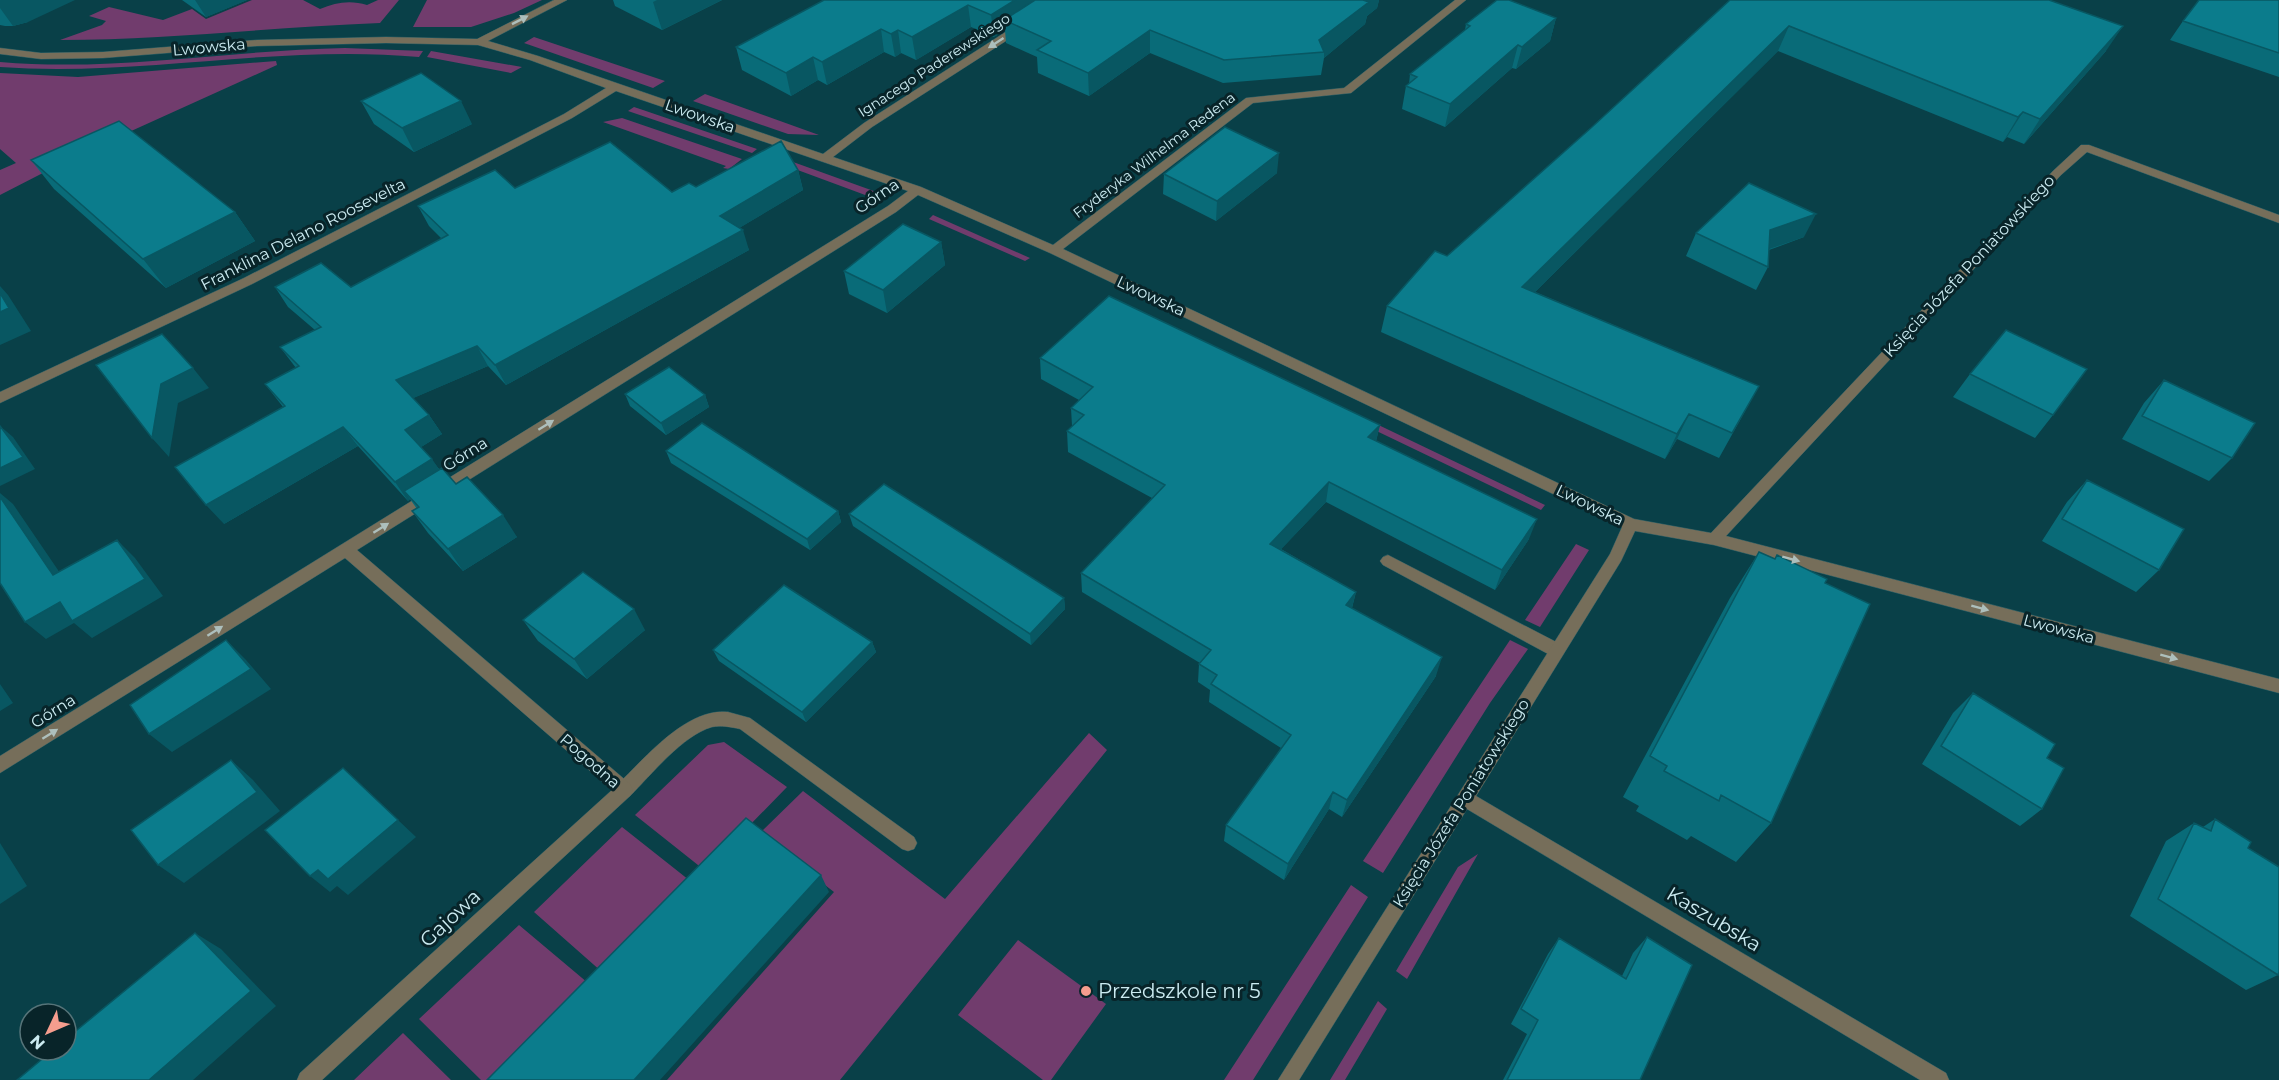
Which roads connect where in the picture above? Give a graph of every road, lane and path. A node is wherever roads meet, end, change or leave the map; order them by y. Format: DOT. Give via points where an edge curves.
graph roads {
  1 [pos="562,0"];
  2 [pos="1461,0"];
  3 [pos="1035,18"];
  4 [pos="478,42"];
  5 [pos="0,51"];
  6 [pos="615,87"];
  7 [pos="825,158"];
  8 [pos="917,190"];
  9 [pos="2279,219"];
  10 [pos="1054,250"];
  11 [pos="0,398"];
  12 [pos="1631,524"];
  13 [pos="1714,539"];
  14 [pos="346,550"];
  15 [pos="1388,561"];
  16 [pos="1556,650"];
  17 [pos="2279,686"];
  18 [pos="0,765"];
  19 [pos="624,790"];
  20 [pos="1464,798"];
  21 [pos="908,843"];
  22 [pos="307,1080"];
  23 [pos="1288,1080"];
  24 [pos="1939,1080"];
  4 -- 1 [label="street, one-way"];
  2 -- 10 [label="street, Fryderyka Wilhelma Redena" via="1347,91 1250,100"];
  3 -- 7 [label="street, Ignacego Paderewskiego, one-way" via="868,125"];
  4 -- 5 [label="street, Lwowska" via="337,39 41,56"];
  4 -- 6 [label="street, Lwowska"];
  6 -- 7 [label="street, Lwowska"];
  6 -- 11 [label="street, Franklina Delano Roosevelta" via="568,116 248,281"];
  7 -- 8 [label="street, Lwowska"];
  8 -- 10 [label="street, Lwowska"];
  14 -- 8 [label="street, Górna, one-way"];
  9 -- 13 [label="street, Księcia Józefa Poniatowskiego" via="2085,147 2056,173"];
  10 -- 12 [label="street, Lwowska"];
  12 -- 13 [label="street, Lwowska"];
  12 -- 16 [label="street, Księcia Józefa Poniatowskiego" via="1616,557"];
  13 -- 17 [label="street, Lwowska, one-way"];
  18 -- 14 [label="street, Górna, one-way"];
  14 -- 19 [label="street, Pogodna"];
  15 -- 16 [label="street"];
  16 -- 20 [label="street, Księcia Józefa Poniatowskiego"];
  19 -- 21 [label="street, Pogodna" via="690,729 711,720 726,719 744,723"];
  19 -- 22 [label="street, Gajowa"];
  20 -- 23 [label="street, Księcia Józefa Poniatowskiego"];
  20 -- 24 [label="street, Kaszubska"];
}
